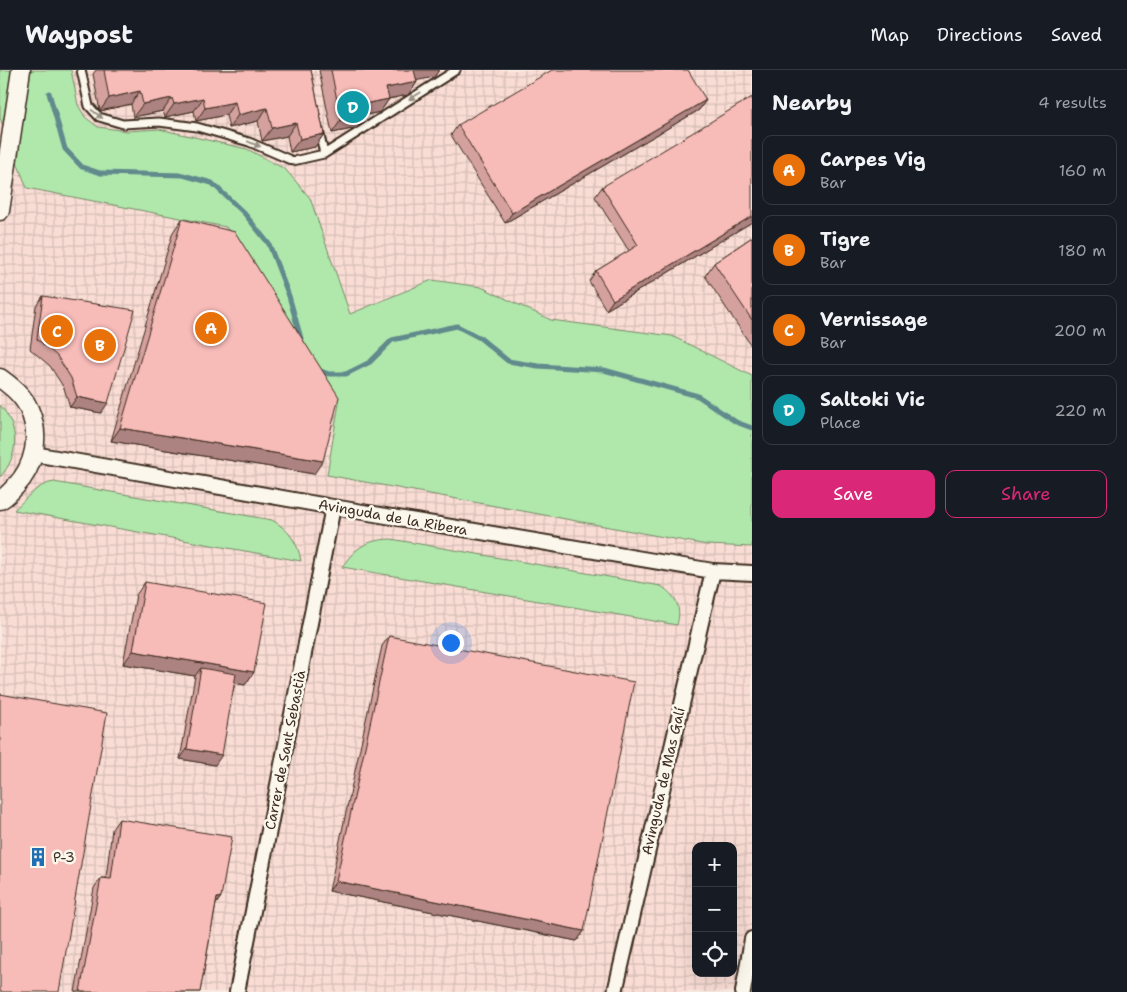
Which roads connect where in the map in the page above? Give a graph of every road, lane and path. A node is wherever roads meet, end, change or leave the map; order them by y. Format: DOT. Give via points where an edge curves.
graph roads {
  1 [pos="21,70"];
  2 [pos="80,70"];
  3 [pos="456,70"];
  4 [pos="318,126"];
  5 [pos="324,154"];
  6 [pos="0,210"];
  7 [pos="0,378"];
  8 [pos="34,454"];
  9 [pos="0,500"];
  10 [pos="333,507"];
  11 [pos="713,571"];
  12 [pos="752,573"];
  13 [pos="752,939"];
  14 [pos="237,992"];
  15 [pos="615,992"];
  16 [pos="743,992"];
  1 -- 6 [label="street"];
  2 -- 5 [label="lane, one-way" via="89,106 98,117 123,124 159,122 197,127 249,142 293,161"];
  3 -- 5 [label="lane, one-way"];
  4 -- 5 [label="lane"];
  7 -- 8 [label="street" via="15,390 28,408 35,430"];
  8 -- 9 [label="street" via="24,477"];
  8 -- 10 [label="street, Avinguda de la Ribera"];
  10 -- 11 [label="street, Avinguda de la Ribera"];
  10 -- 14 [label="street, Carrer de Sant Sebastià"];
  11 -- 12 [label="street, Avinguda de la Ribera"];
  11 -- 15 [label="street, Avinguda de Mas Galí"];
  13 -- 16 [label="street"];
}
